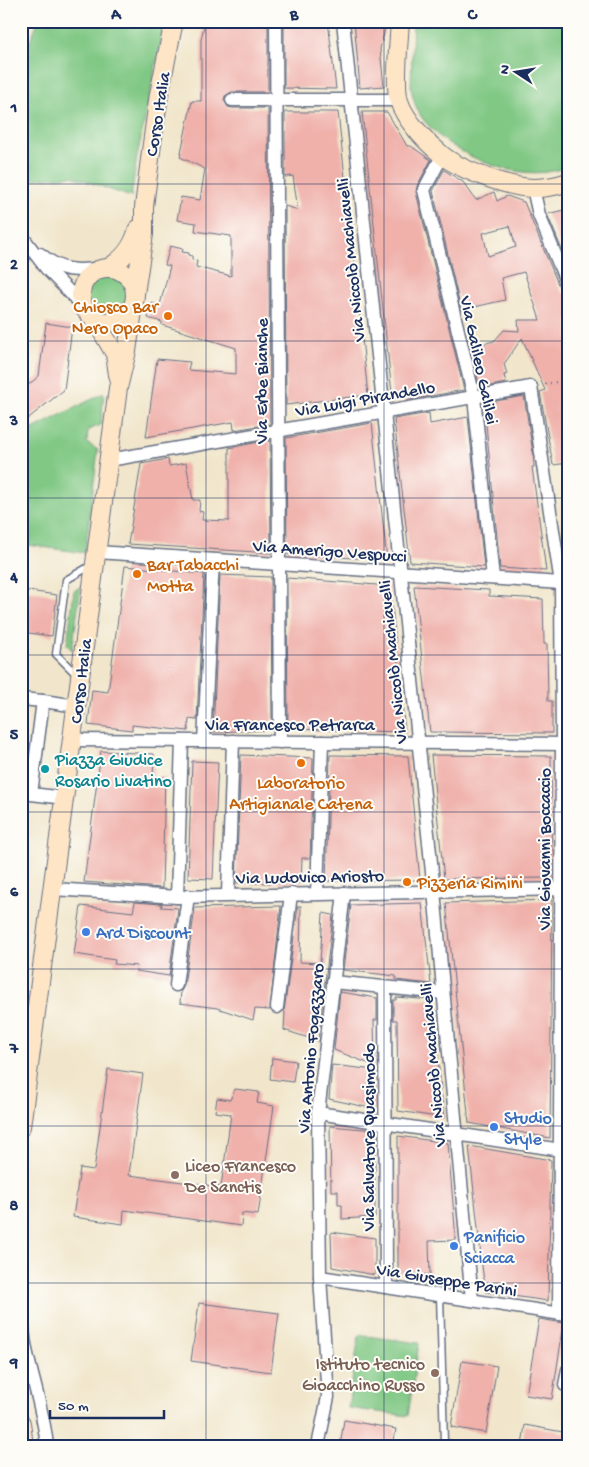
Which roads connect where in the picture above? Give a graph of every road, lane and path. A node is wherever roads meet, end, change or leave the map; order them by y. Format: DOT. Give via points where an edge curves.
graph roads {
  1 [pos="174,21"];
  2 [pos="276,21"];
  3 [pos="342,21"];
  4 [pos="400,21"];
  5 [pos="232,100"];
  6 [pos="277,100"];
  7 [pos="351,100"];
  8 [pos="398,100"];
  9 [pos="442,156"];
  10 [pos="568,182"];
  11 [pos="533,188"];
  12 [pos="144,207"];
  13 [pos="21,235"];
  14 [pos="31,246"];
  15 [pos="103,268"];
  16 [pos="568,286"];
  17 [pos="135,299"];
  18 [pos="89,313"];
  19 [pos="568,380"];
  20 [pos="531,387"];
  21 [pos="118,388"];
  22 [pos="474,397"];
  23 [pos="384,413"];
  24 [pos="278,431"];
  25 [pos="109,460"];
  26 [pos="96,558"];
  27 [pos="213,560"];
  28 [pos="279,564"];
  29 [pos="400,572"];
  30 [pos="493,578"];
  31 [pos="561,583"];
  32 [pos="80,678"];
  33 [pos="21,699"];
  34 [pos="43,702"];
  35 [pos="77,706"];
  36 [pos="72,740"];
  37 [pos="182,741"];
  38 [pos="204,741"];
  39 [pos="234,741"];
  40 [pos="280,742"];
  41 [pos="322,742"];
  42 [pos="418,743"];
  43 [pos="565,744"];
  44 [pos="65,798"];
  45 [pos="53,889"];
  46 [pos="564,889"];
  47 [pos="434,891"];
  48 [pos="317,893"];
  49 [pos="344,893"];
  50 [pos="291,894"];
  51 [pos="228,895"];
  52 [pos="182,896"];
  53 [pos="333,982"];
  54 [pos="176,985"];
  55 [pos="385,987"];
  56 [pos="443,993"];
  57 [pos="277,1007"];
  58 [pos="318,1112"];
  59 [pos="385,1123"];
  60 [pos="22,1126"];
  61 [pos="456,1134"];
  62 [pos="21,1140"];
  63 [pos="564,1150"];
  64 [pos="320,1277"];
  65 [pos="386,1287"];
  66 [pos="440,1295"];
  67 [pos="472,1300"];
  68 [pos="21,1304"];
  69 [pos="563,1314"];
  70 [pos="568,1370"];
  71 [pos="565,1385"];
  72 [pos="21,1423"];
  73 [pos="24,1446"];
  74 [pos="47,1446"];
  75 [pos="318,1446"];
  76 [pos="460,1446"];
  1 -- 12 [label="main road, Corso Italia" via="159,94"];
  2 -- 6 [label="street, Via Erbe Bianche"];
  3 -- 7 [label="street, Via Niccolò Machiavelli"];
  4 -- 8 [label="main road"];
  5 -- 6 [label="street"];
  6 -- 7 [label="street"];
  6 -- 24 [label="street, Via Erbe Bianche"];
  7 -- 8 [label="street"];
  7 -- 23 [label="street, Via Niccolò Machiavelli"];
  8 -- 9 [label="main road" via="414,127"];
  9 -- 11 [label="main road" via="503,184"];
  9 -- 22 [label="street, Via Galileo Galilei" via="424,190"];
  10 -- 11 [label="main road"];
  11 -- 16 [label="street" via="539,215"];
  12 -- 15 [label="main road" via="128,252 117,263"];
  12 -- 17 [label="main road" via="144,234"];
  13 -- 14 [label="street"];
  14 -- 15 [label="street" via="50,262 67,270"];
  14 -- 18 [label="street" via="46,268"];
  15 -- 17 [label="main road" via="127,275 134,286"];
  15 -- 18 [label="main road" via="83,284 81,300"];
  17 -- 18 [label="main road" via="118,321 102,322"];
  17 -- 21 [label="main road"];
  18 -- 21 [label="main road" via="116,354"];
  19 -- 20 [label="path"];
  20 -- 22 [label="street, Via Luigi Pirandello"];
  20 -- 31 [label="street, Via Giovanni Boccaccio"];
  21 -- 25 [label="main road, Corso Italia"];
  22 -- 23 [label="street, Via Luigi Pirandello"];
  22 -- 30 [label="street, Via Galileo Galilei"];
  23 -- 24 [label="street, Via Luigi Pirandello"];
  23 -- 29 [label="street, Via Niccolò Machiavelli"];
  24 -- 25 [label="street, Via Luigi Pirandello"];
  24 -- 28 [label="street, Via Erbe Bianche"];
  25 -- 26 [label="main road, Corso Italia"];
  26 -- 27 [label="street, Via Amerigo Vespucci"];
  26 -- 32 [label="main road, Corso Italia"];
  26 -- 32 [label="lane" via="66,580 56,654"];
  27 -- 28 [label="street, Via Amerigo Vespucci"];
  27 -- 38 [label="street"];
  28 -- 29 [label="street, Via Amerigo Vespucci"];
  28 -- 40 [label="street, Via Erbe Bianche"];
  29 -- 30 [label="street, Via Amerigo Vespucci"];
  29 -- 42 [label="street, Via Niccolò Machiavelli"];
  30 -- 31 [label="street, Via Amerigo Vespucci"];
  31 -- 43 [label="street, Via Giovanni Boccaccio"];
  32 -- 35 [label="main road, Corso Italia"];
  33 -- 34 [label="street"];
  34 -- 35 [label="street"];
  34 -- 44 [label="street" via="31,794"];
  35 -- 36 [label="main road, Corso Italia"];
  36 -- 37 [label="street, Via Francesco Petrarca"];
  36 -- 44 [label="main road, Corso Italia"];
  37 -- 38 [label="street, Via Francesco Petrarca"];
  37 -- 52 [label="street"];
  38 -- 39 [label="street, Via Francesco Petrarca"];
  39 -- 40 [label="street, Via Francesco Petrarca"];
  39 -- 51 [label="street"];
  40 -- 41 [label="street, Via Francesco Petrarca"];
  41 -- 42 [label="street, Via Francesco Petrarca"];
  41 -- 48 [label="street"];
  42 -- 43 [label="street, Via Francesco Petrarca"];
  42 -- 47 [label="street, Via Niccolò Machiavelli"];
  43 -- 46 [label="street, Via Giovanni Boccaccio"];
  44 -- 45 [label="main road, Corso Italia"];
  45 -- 52 [label="street, Via Ludovico Ariosto"];
  45 -- 60 [label="main road, Corso Italia"];
  46 -- 47 [label="street, Via Ludovico Ariosto"];
  46 -- 63 [label="street, Via Giovanni Boccaccio"];
  47 -- 49 [label="street, Via Ludovico Ariosto"];
  47 -- 56 [label="street, Via Niccolò Machiavelli"];
  48 -- 49 [label="street, Via Ludovico Ariosto"];
  48 -- 50 [label="street, Via Ludovico Ariosto"];
  49 -- 53 [label="street, Via Antonio Fogazzaro"];
  50 -- 51 [label="street, Via Ludovico Ariosto"];
  50 -- 57 [label="street"];
  51 -- 52 [label="street, Via Ludovico Ariosto"];
  52 -- 54 [label="street"];
  53 -- 55 [label="street"];
  53 -- 58 [label="street, Via Antonio Fogazzaro"];
  55 -- 56 [label="street"];
  55 -- 59 [label="street, Via Salvatore Quasimodo"];
  56 -- 61 [label="street, Via Niccolò Machiavelli"];
  58 -- 59 [label="street"];
  58 -- 64 [label="street, Via Antonio Fogazzaro"];
  59 -- 61 [label="street"];
  59 -- 65 [label="street, Via Salvatore Quasimodo"];
  60 -- 62 [label="main road, Corso Italia"];
  61 -- 63 [label="street"];
  61 -- 67 [label="street, Via Niccolò Machiavelli"];
  63 -- 69 [label="street, Via Giovanni Boccaccio"];
  64 -- 65 [label="street, Via Giuseppe Parini"];
  64 -- 75 [label="street, Via Antonio Fogazzaro" via="328,1397"];
  65 -- 66 [label="street, Via Giuseppe Parini"];
  66 -- 67 [label="street, Via Giuseppe Parini"];
  66 -- 76 [label="lane" via="444,1443"];
  67 -- 69 [label="street, Via Giuseppe Parini"];
  68 -- 74 [label="street" via="26,1352"];
  70 -- 71 [label="street"];
  72 -- 73 [label="main road"];
}
